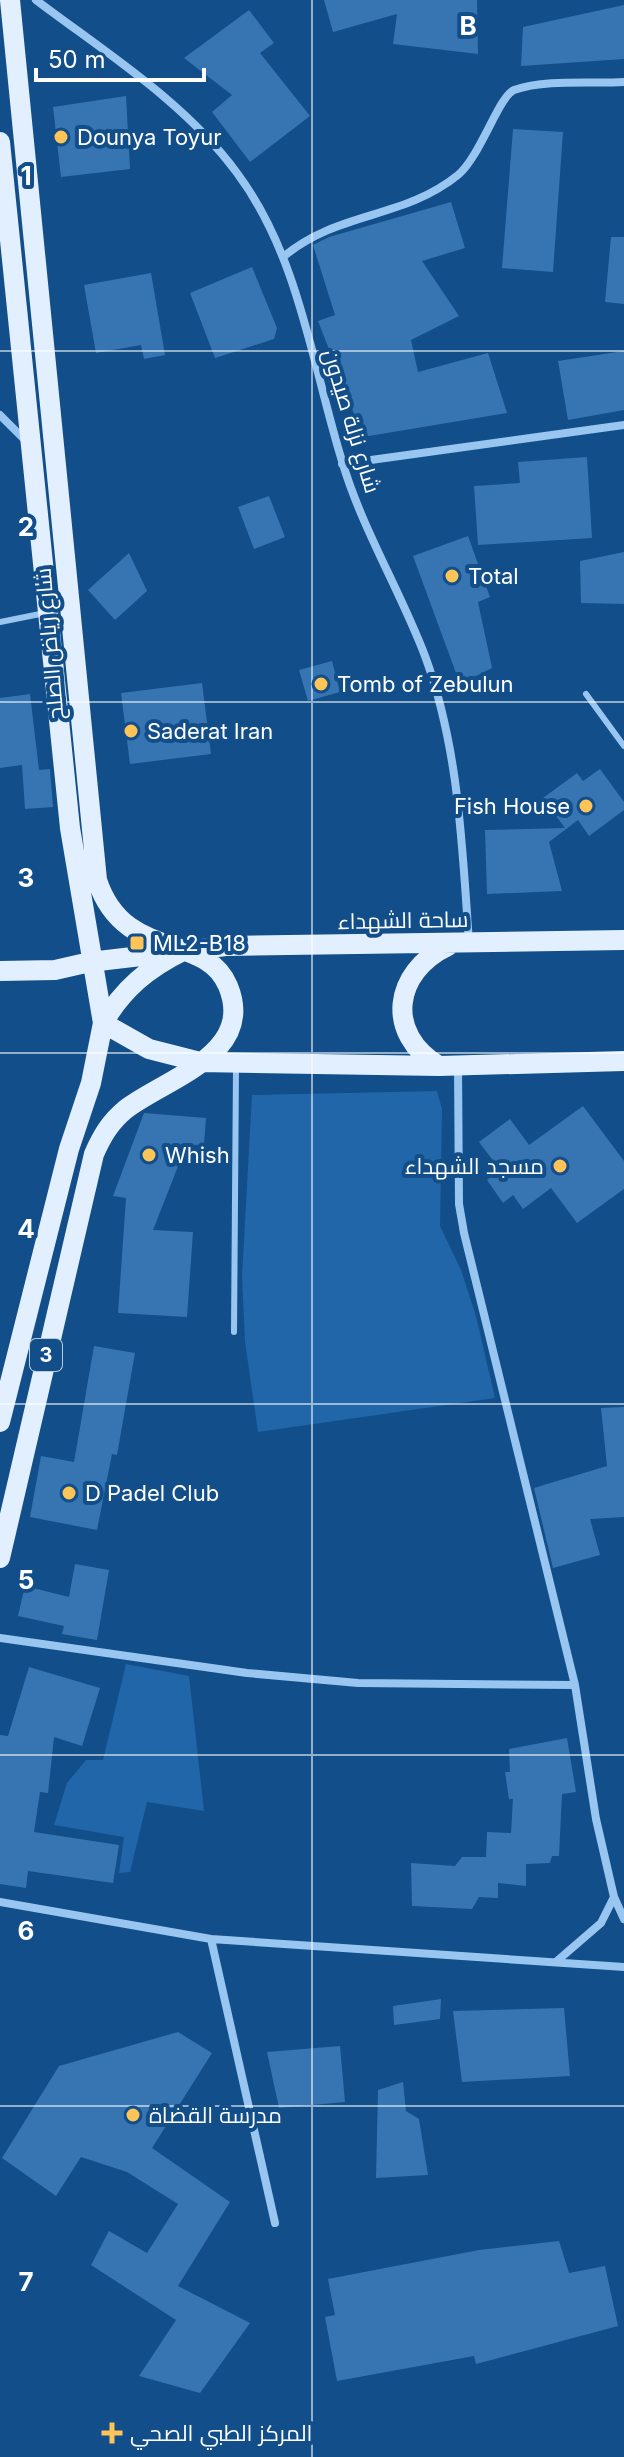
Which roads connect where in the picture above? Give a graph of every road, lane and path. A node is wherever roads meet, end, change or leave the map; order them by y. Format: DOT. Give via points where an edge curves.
graph roads {
  1 [pos="10,0"];
  2 [pos="36,0"];
  3 [pos="624,82"];
  4 [pos="0,142"];
  5 [pos="283,257"];
  6 [pos="0,415"];
  7 [pos="624,425"];
  8 [pos="31,446"];
  9 [pos="342,464"];
  10 [pos="45,613"];
  11 [pos="0,622"];
  12 [pos="586,694"];
  13 [pos="624,746"];
  14 [pos="624,940"];
  15 [pos="460,944"];
  16 [pos="183,951"];
  17 [pos="90,962"];
  18 [pos="55,970"];
  19 [pos="0,971"];
  20 [pos="99,995"];
  21 [pos="103,1023"];
  22 [pos="624,1061"];
  23 [pos="200,1062"];
  24 [pos="236,1063"];
  25 [pos="449,1066"];
  26 [pos="234,1332"];
  27 [pos="0,1422"];
  28 [pos="0,1558"];
  29 [pos="0,1638"];
  30 [pos="575,1685"];
  31 [pos="614,1897"];
  32 [pos="0,1902"];
  33 [pos="624,1919"];
  34 [pos="211,1939"];
  35 [pos="556,1962"];
  36 [pos="624,1967"];
  37 [pos="275,2223"];
  1 -- 16 [label="main road, شارع رياض الصلح" via="97,880 107,903 132,929"];
  2 -- 5 [label="street, شارع نزلة صيدون" via="169,101 215,144 258,205"];
  3 -- 5 [label="street" via="513,91 475,157 441,189 410,205 321,230"];
  4 -- 8 [label="main road, شارع رياض الصلح"];
  5 -- 9 [label="street, شارع نزلة صيدون"];
  6 -- 8 [label="street"];
  7 -- 9 [label="street"];
  8 -- 10 [label="main road, شارع رياض الصلح"];
  9 -- 15 [label="street, شارع نزلة صيدون" via="442,708 452,752"];
  10 -- 11 [label="lane"];
  10 -- 17 [label="main road, شارع رياض الصلح"];
  12 -- 13 [label="lane"];
  14 -- 15 [label="main road, ساحة الشهداء"];
  15 -- 16 [label="main road, ساحة الشهداء"];
  15 -- 25 [label="main road" via="420,965 403,996 407,1032 420,1052"];
  16 -- 17 [label="main road, ساحة الشهداء"];
  16 -- 21 [label="main road" via="132,983"];
  16 -- 23 [label="main road" via="211,960 228,986 233,1009 229,1035"];
  17 -- 18 [label="main road, ساحة الشهداء"];
  17 -- 20 [label="main road"];
  18 -- 19 [label="main road, ساحة الشهداء"];
  18 -- 20 [label="main road"];
  20 -- 21 [label="main road"];
  21 -- 23 [label="main road" via="149,1049"];
  21 -- 27 [label="main road, 3"];
  22 -- 25 [label="main road"];
  23 -- 24 [label="main road"];
  23 -- 28 [label="main road, 3" via="124,1111 104,1130 94,1154"];
  24 -- 25 [label="main road"];
  24 -- 26 [label="lane"];
  25 -- 30 [label="street" via="464,1233"];
  29 -- 30 [label="street" via="358,1683"];
  30 -- 31 [label="street"];
  31 -- 33 [label="street"];
  31 -- 35 [label="street" via="601,1923"];
  32 -- 34 [label="street"];
  34 -- 35 [label="street"];
  34 -- 37 [label="street"];
  35 -- 36 [label="street"];
}
